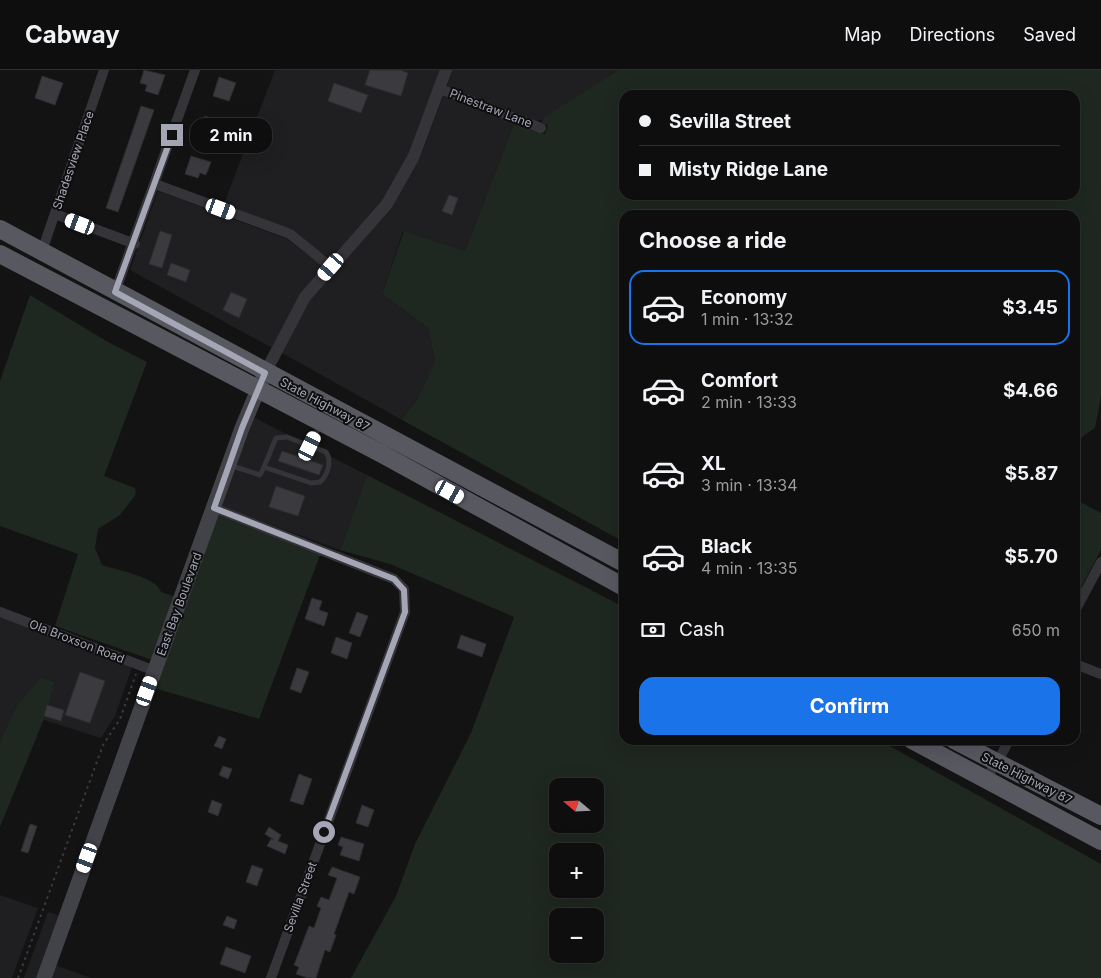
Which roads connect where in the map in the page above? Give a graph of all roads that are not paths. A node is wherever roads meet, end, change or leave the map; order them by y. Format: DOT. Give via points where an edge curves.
graph roads {
  1 [pos="104,70"];
  2 [pos="195,70"];
  3 [pos="446,70"];
  4 [pos="440,89"];
  5 [pos="542,128"];
  6 [pos="155,184"];
  7 [pos="55,214"];
  8 [pos="0,229"];
  9 [pos="134,244"];
  10 [pos="42,251"];
  11 [pos="0,254"];
  12 [pos="331,267"];
  13 [pos="115,292"];
  14 [pos="265,373"];
  15 [pos="258,389"];
  16 [pos="322,422"];
  17 [pos="310,446"];
  18 [pos="229,465"];
  19 [pos="264,467"];
  20 [pos="214,508"];
  21 [pos="619,560"];
  22 [pos="1101,562"];
  23 [pos="619,584"];
  24 [pos="1080,602"];
  25 [pos="0,612"];
  26 [pos="1080,666"];
  27 [pos="155,671"];
  28 [pos="1101,674"];
  29 [pos="921,745"];
  30 [pos="963,745"];
  31 [pos="1006,745"];
  32 [pos="997,763"];
  33 [pos="985,779"];
  34 [pos="1101,816"];
  35 [pos="1101,841"];
  36 [pos="44,978"];
  37 [pos="271,978"];
  1 -- 7 [label="street, Shadesview Place"];
  2 -- 6 [label="street"];
  3 -- 4 [label="street"];
  4 -- 5 [label="street, Pinestraw Lane"];
  4 -- 12 [label="street" via="414,156 387,204"];
  6 -- 9 [label="street"];
  6 -- 12 [label="street" via="290,234"];
  7 -- 9 [label="street"];
  7 -- 10 [label="street, Shadesview Place"];
  8 -- 10 [label="highway, State Highway 87"];
  9 -- 13 [label="street"];
  10 -- 13 [label="highway, State Highway 87"];
  11 -- 15 [label="highway"];
  12 -- 14 [label="street" via="305,297"];
  13 -- 14 [label="highway, State Highway 87"];
  14 -- 15 [label="main road, East Bay Boulevard"];
  14 -- 21 [label="highway, State Highway 87"];
  15 -- 16 [label="highway"];
  15 -- 18 [label="main road, East Bay Boulevard"];
  16 -- 17 [label="lane"];
  16 -- 23 [label="highway"];
  17 -- 19 [label="lane" via="287,437 276,438"];
  17 -- 19 [label="lane" via="326,452 329,457 320,482 311,483"];
  18 -- 19 [label="lane" via="260,476"];
  18 -- 20 [label="main road, East Bay Boulevard"];
  20 -- 27 [label="main road, East Bay Boulevard"];
  20 -- 37 [label="street, Sevilla Street" via="394,579 404,590 405,612"];
  22 -- 24 [label="street"];
  25 -- 27 [label="street, Ola Broxson Road"];
  26 -- 28 [label="street"];
  27 -- 36 [label="main road, East Bay Boulevard"];
  29 -- 33 [label="highway"];
  30 -- 32 [label="highway, State Highway 87"];
  31 -- 32 [label="street"];
  32 -- 33 [label="street"];
  32 -- 34 [label="highway, State Highway 87"];
  33 -- 35 [label="highway"];
}
